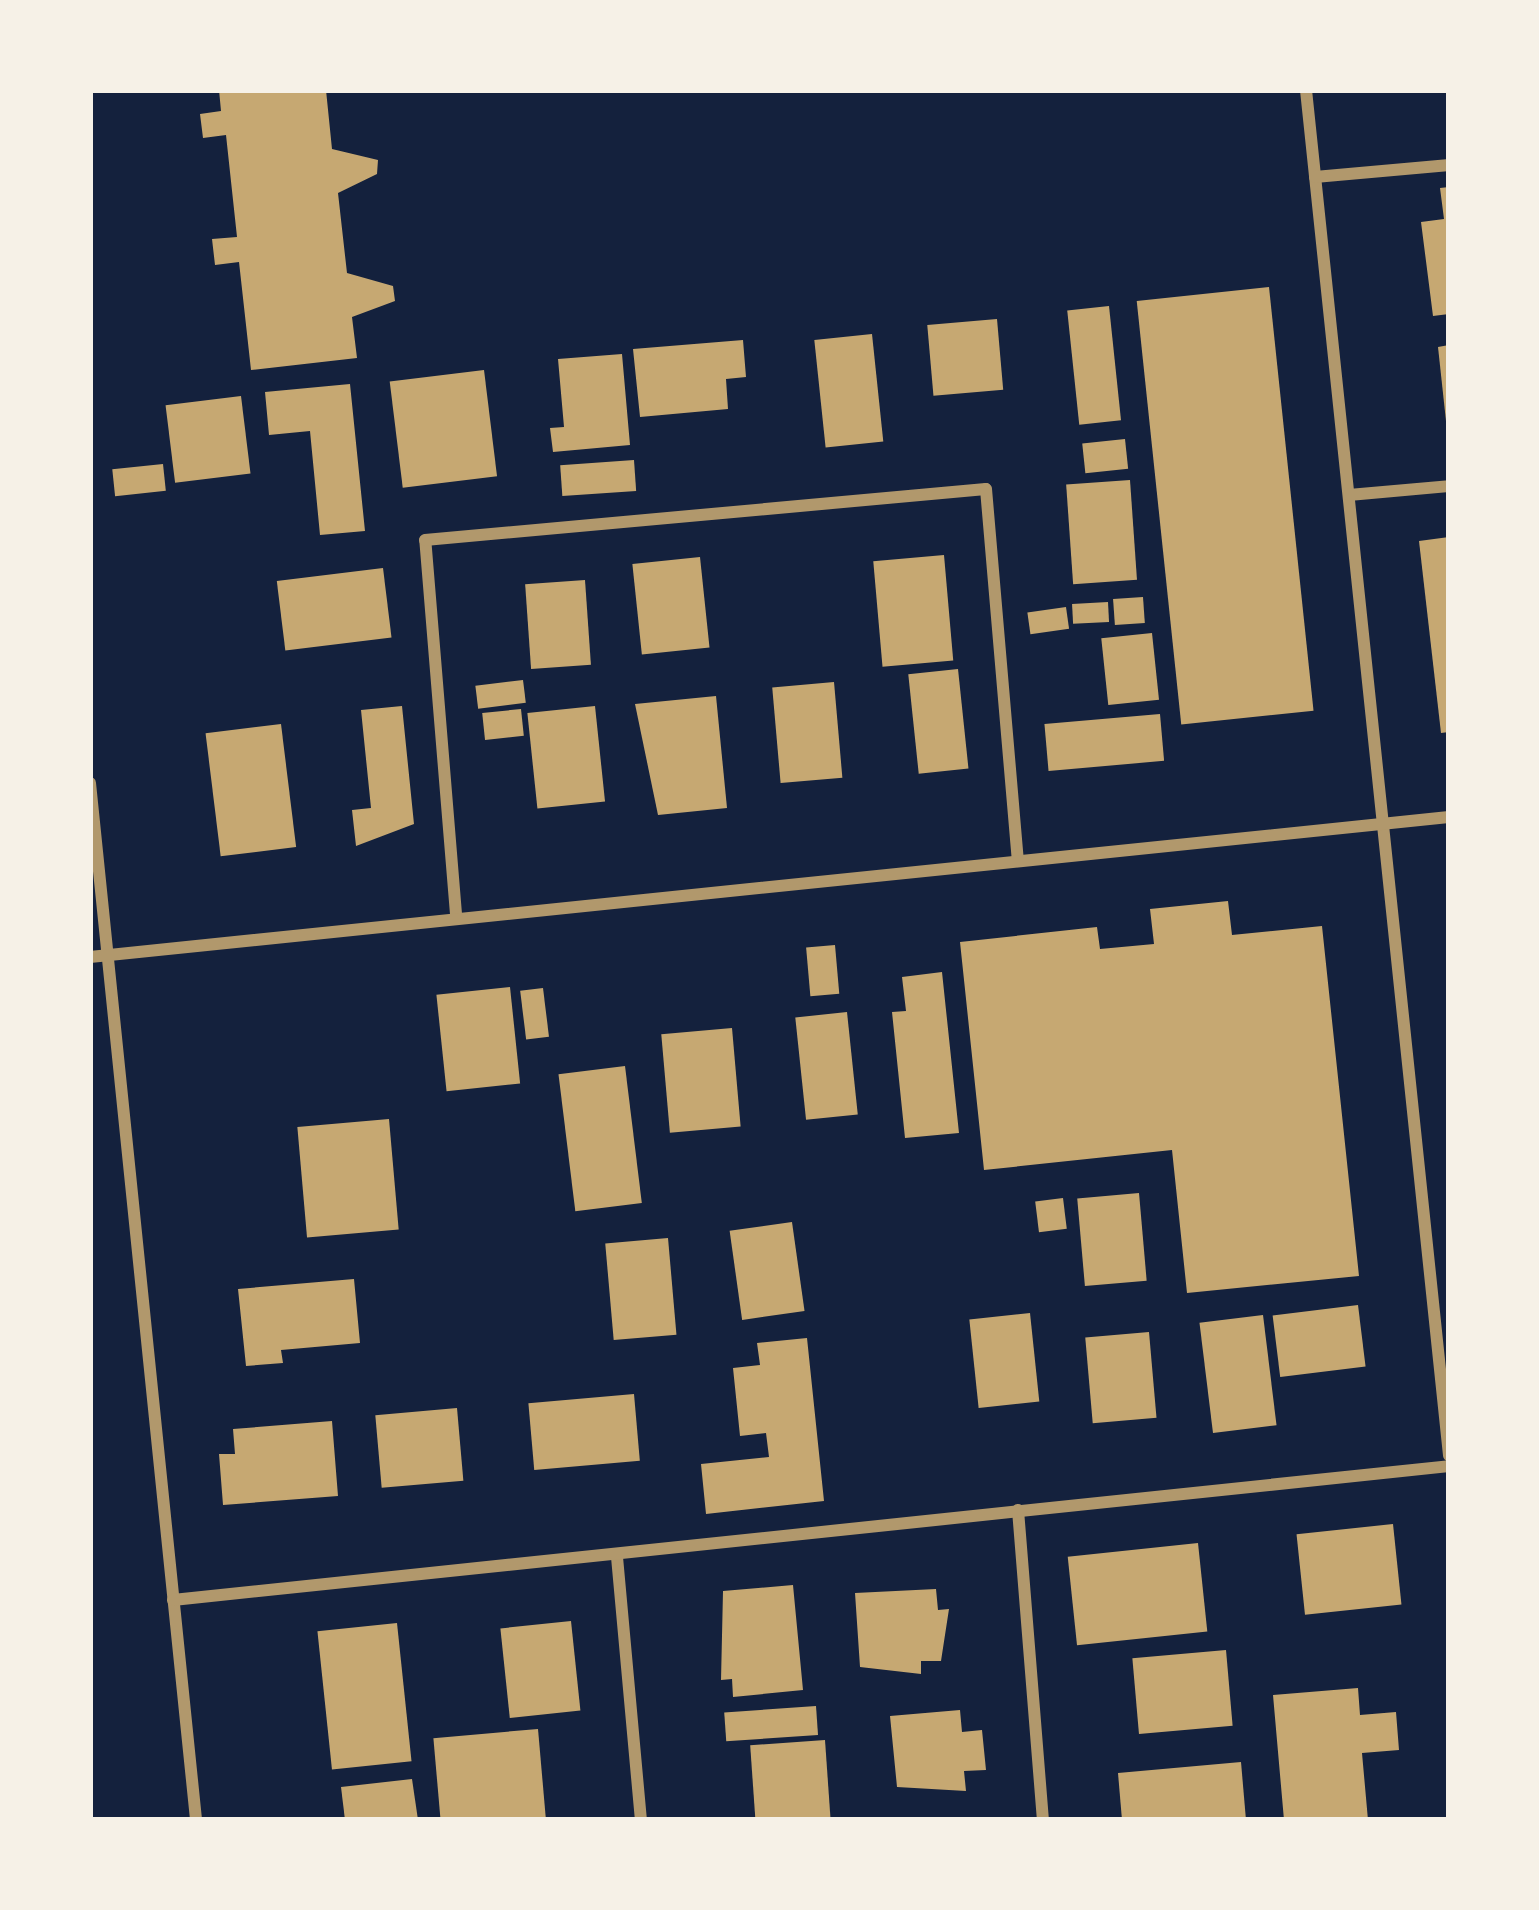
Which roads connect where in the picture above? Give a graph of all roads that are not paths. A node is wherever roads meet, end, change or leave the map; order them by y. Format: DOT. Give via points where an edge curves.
graph roads {
  1 [pos="1306,90"];
  2 [pos="1449,165"];
  3 [pos="1316,177"];
  4 [pos="1449,486"];
  5 [pos="1349,495"];
  6 [pos="90,783"];
  7 [pos="1449,817"];
  8 [pos="1384,824"];
  9 [pos="1018,861"];
  10 [pos="456,914"];
  11 [pos="109,955"];
  12 [pos="90,957"];
  13 [pos="1449,1456"];
  14 [pos="1449,1466"];
  15 [pos="1018,1510"];
  16 [pos="617,1557"];
  17 [pos="173,1600"];
  18 [pos="196,1820"];
  19 [pos="641,1820"];
  20 [pos="1043,1820"];
  1 -- 3 [label="street"];
  2 -- 3 [label="street"];
  3 -- 5 [label="street"];
  4 -- 5 [label="street"];
  5 -- 8 [label="street"];
  6 -- 11 [label="street"];
  7 -- 8 [label="street"];
  8 -- 9 [label="street"];
  8 -- 13 [label="street"];
  9 -- 10 [label="street"];
  9 -- 10 [label="street" via="986,489 425,540"];
  10 -- 11 [label="street"];
  11 -- 12 [label="street"];
  11 -- 17 [label="street"];
  14 -- 15 [label="street"];
  15 -- 16 [label="street"];
  15 -- 20 [label="street"];
  16 -- 17 [label="street"];
  16 -- 19 [label="street"];
  17 -- 18 [label="street"];
}
